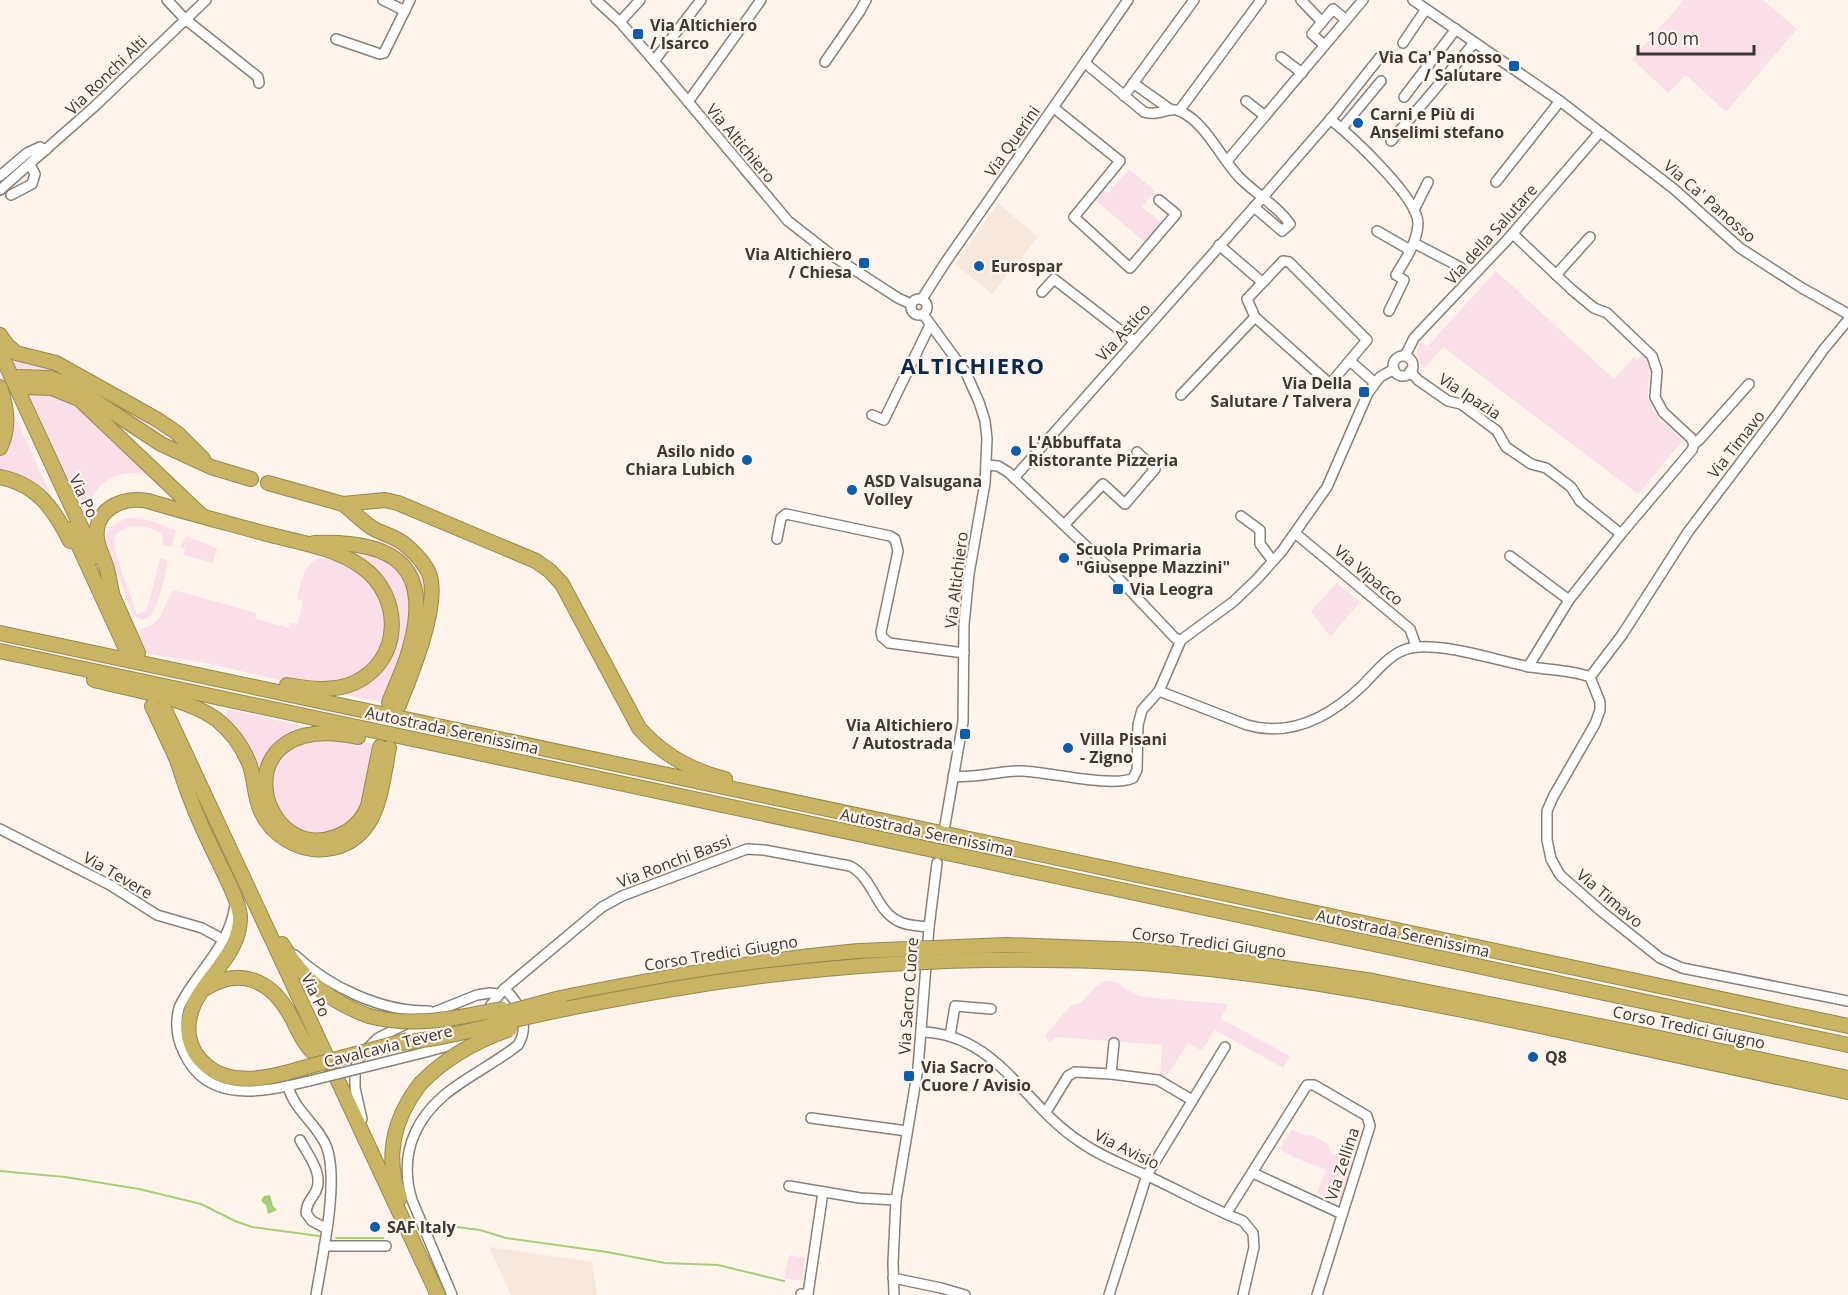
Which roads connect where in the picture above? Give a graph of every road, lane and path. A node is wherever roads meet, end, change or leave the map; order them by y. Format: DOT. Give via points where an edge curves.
graph roads {
  1 [pos="167,0"];
  2 [pos="206,0"];
  3 [pos="383,0"];
  4 [pos="410,0"];
  5 [pos="596,0"];
  6 [pos="640,0"];
  7 [pos="701,0"];
  8 [pos="761,0"];
  9 [pos="866,0"];
  10 [pos="1128,0"];
  11 [pos="1194,0"];
  12 [pos="1261,0"];
  13 [pos="1301,0"];
  14 [pos="1362,0"];
  15 [pos="1413,0"];
  16 [pos="1426,9"];
  17 [pos="405,11"];
  18 [pos="185,19"];
  19 [pos="1346,20"];
  20 [pos="620,22"];
  21 [pos="1322,22"];
  22 [pos="1456,29"];
  23 [pos="336,39"];
  24 [pos="1403,43"];
  25 [pos="1474,43"];
  26 [pos="1324,45"];
  27 [pos="1281,57"];
  28 [pos="1380,57"];
  29 [pos="654,61"];
  30 [pos="825,62"];
  31 [pos="1085,63"];
  32 [pos="1302,73"];
  33 [pos="1381,81"];
  34 [pos="260,83"];
  35 [pos="1133,83"];
  36 [pos="1124,96"];
  37 [pos="1404,97"];
  38 [pos="1246,101"];
  39 [pos="1560,101"];
  40 [pos="688,102"];
  41 [pos="1054,108"];
  42 [pos="1175,110"];
  43 [pos="1265,116"];
  44 [pos="1330,119"];
  45 [pos="1342,128"];
  46 [pos="1600,132"];
  47 [pos="1391,141"];
  48 [pos="46,150"];
  49 [pos="1227,161"];
  50 [pos="30,165"];
  51 [pos="0,176"];
  52 [pos="1428,182"];
  53 [pos="1496,182"];
  54 [pos="0,190"];
  55 [pos="11,195"];
  56 [pos="1263,197"];
  57 [pos="1159,200"];
  58 [pos="1254,207"];
  59 [pos="1414,210"];
  60 [pos="1377,231"];
  61 [pos="1513,234"];
  62 [pos="1590,237"];
  63 [pos="1220,245"];
  64 [pos="1412,246"];
  65 [pos="1289,262"];
  66 [pos="1460,267"];
  67 [pos="1556,275"];
  68 [pos="1262,282"];
  69 [pos="1042,292"];
  70 [pos="922,299"];
  71 [pos="911,304"];
  72 [pos="1249,305"];
  73 [pos="1389,310"];
  74 [pos="923,314"];
  75 [pos="1848,314"];
  76 [pos="1255,317"];
  77 [pos="1848,320"];
  78 [pos="930,325"];
  79 [pos="0,335"];
  80 [pos="1134,341"];
  81 [pos="0,352"];
  82 [pos="1405,356"];
  83 [pos="1350,361"];
  84 [pos="1394,369"];
  85 [pos="1410,371"];
  86 [pos="0,374"];
  87 [pos="1375,383"];
  88 [pos="1749,384"];
  89 [pos="0,387"];
  90 [pos="1181,395"];
  91 [pos="872,415"];
  92 [pos="1694,444"];
  93 [pos="0,448"];
  94 [pos="1137,453"];
  95 [pos="987,465"];
  96 [pos="211,467"];
  97 [pos="0,477"];
  98 [pos="251,478"];
  99 [pos="1014,478"];
  100 [pos="268,483"];
  101 [pos="344,504"];
  102 [pos="1241,516"];
  103 [pos="204,517"];
  104 [pos="1064,525"];
  105 [pos="1295,533"];
  106 [pos="1621,534"];
  107 [pos="777,539"];
  108 [pos="303,543"];
  109 [pos="1510,556"];
  110 [pos="1273,561"];
  111 [pos="112,594"];
  112 [pos="1569,600"];
  113 [pos="110,613"];
  114 [pos="0,633"];
  115 [pos="1178,639"];
  116 [pos="1416,646"];
  117 [pos="0,651"];
  118 [pos="964,653"];
  119 [pos="0,657"];
  120 [pos="1528,667"];
  121 [pos="1590,677"];
  122 [pos="222,680"];
  123 [pos="1159,691"];
  124 [pos="176,757"];
  125 [pos="508,759"];
  126 [pos="954,776"];
  127 [pos="795,803"];
  128 [pos="945,821"];
  129 [pos="0,829"];
  130 [pos="937,863"];
  131 [pos="238,867"];
  132 [pos="235,899"];
  133 [pos="929,927"];
  134 [pos="224,940"];
  135 [pos="282,943"];
  136 [pos="1142,957"];
  137 [pos="202,991"];
  138 [pos="501,992"];
  139 [pos="560,998"];
  140 [pos="619,999"];
  141 [pos="1848,1001"];
  142 [pos="991,1009"];
  143 [pos="437,1011"];
  144 [pos="1848,1026"];
  145 [pos="922,1032"];
  146 [pos="950,1036"];
  147 [pos="400,1043"];
  148 [pos="1114,1043"];
  149 [pos="1848,1045"];
  150 [pos="1225,1047"];
  151 [pos="1111,1074"];
  152 [pos="306,1075"];
  153 [pos="1848,1078"];
  154 [pos="328,1081"];
  155 [pos="288,1086"];
  156 [pos="1848,1092"];
  157 [pos="1192,1100"];
  158 [pos="1046,1112"];
  159 [pos="811,1118"];
  160 [pos="907,1131"];
  161 [pos="300,1140"];
  162 [pos="370,1152"];
  163 [pos="1253,1173"];
  164 [pos="1147,1175"];
  165 [pos="789,1186"];
  166 [pos="823,1192"];
  167 [pos="896,1200"];
  168 [pos="1342,1214"];
  169 [pos="1226,1215"];
  170 [pos="327,1229"];
  171 [pos="324,1246"];
  172 [pos="386,1246"];
  173 [pos="893,1278"];
  174 [pos="434,1291"];
  175 [pos="801,1294"];
  176 [pos="316,1295"];
  177 [pos="452,1295"];
  178 [pos="894,1295"];
  179 [pos="965,1295"];
  180 [pos="1109,1295"];
  181 [pos="1243,1295"];
  182 [pos="1317,1295"];
  1 -- 18 [label="street"];
  2 -- 18 [label="street, Via Ronchi Alti"];
  3 -- 17 [label="street"];
  4 -- 17 [label="street"];
  5 -- 20 [label="street, Via Altichiero"];
  6 -- 20 [label="street"];
  7 -- 29 [label="street"];
  8 -- 40 [label="street"];
  9 -- 30 [label="street"];
  10 -- 31 [label="street, Via Querini"];
  11 -- 35 [label="street"];
  12 -- 42 [label="street"];
  13 -- 21 [label="street"];
  14 -- 19 [label="street"];
  15 -- 16 [label="street, Via Ca' Panosso"];
  16 -- 22 [label="street, Via Ca' Panosso"];
  16 -- 24 [label="street"];
  17 -- 23 [label="street" via="384,53"];
  18 -- 34 [label="street" via="258,77"];
  18 -- 48 [label="street, Via Ronchi Alti"];
  19 -- 21 [label="street" via="1333,9"];
  19 -- 26 [label="street"];
  20 -- 29 [label="street, Via Altichiero"];
  21 -- 26 [label="street" via="1312,34"];
  22 -- 25 [label="street, Via Ca' Panosso"];
  22 -- 37 [label="street"];
  25 -- 39 [label="street, Via Ca' Panosso"];
  25 -- 47 [label="street"];
  26 -- 32 [label="street"];
  27 -- 32 [label="street"];
  28 -- 44 [label="street, Via Astico"];
  29 -- 40 [label="street, Via Altichiero"];
  31 -- 36 [label="street"];
  31 -- 41 [label="street, Via Querini"];
  32 -- 43 [label="street"];
  33 -- 45 [label="street"];
  35 -- 36 [label="street"];
  35 -- 42 [label="street"];
  36 -- 42 [label="street" via="1154,115"];
  38 -- 43 [label="street"];
  39 -- 46 [label="street, Via Ca' Panosso"];
  39 -- 53 [label="street"];
  40 -- 71 [label="street, Via Altichiero" via="788,221 833,256"];
  41 -- 57 [label="street" via="1120,161 1074,217 1130,268 1176,214"];
  41 -- 70 [label="street, Via Querini"];
  42 -- 49 [label="street" via="1201,127"];
  43 -- 49 [label="street"];
  44 -- 45 [label="street"];
  44 -- 56 [label="street, Via Astico"];
  45 -- 59 [label="street" via="1376,161"];
  46 -- 61 [label="street, Via della Salutare"];
  46 -- 75 [label="street, Via Ca' Panosso" via="1674,189 1740,248"];
  48 -- 50 [label="street, Via Ronchi Alti"];
  48 -- 51 [label="street, Via Ronchi Alti" via="40,147 27,153"];
  49 -- 56 [label="street"];
  50 -- 54 [label="street, Via Ronchi Alti"];
  50 -- 55 [label="street" via="35,174 32,184"];
  52 -- 59 [label="street"];
  56 -- 58 [label="street, Via Astico"];
  56 -- 58 [label="street" via="1288,221 1286,229 1277,229"];
  58 -- 63 [label="street, Via Astico"];
  59 -- 64 [label="street" via="1418,223"];
  60 -- 64 [label="street"];
  61 -- 67 [label="street"];
  61 -- 82 [label="street, Via della Salutare" via="1414,338"];
  62 -- 67 [label="street"];
  63 -- 68 [label="street"];
  63 -- 80 [label="street, Via Astico"];
  64 -- 66 [label="street"];
  64 -- 73 [label="street" via="1396,275 1404,280"];
  65 -- 68 [label="street" via="1283,261"];
  65 -- 72 [label="street"];
  65 -- 83 [label="street" via="1367,340"];
  67 -- 92 [label="street" via="1588,304 1607,313 1652,356 1657,371 1655,397 1663,412"];
  68 -- 72 [label="street" via="1247,299"];
  69 -- 80 [label="street" via="1054,279"];
  70 -- 71 [label="street"];
  70 -- 74 [label="street, Via Altichiero" via="927,306"];
  71 -- 74 [label="street, Via Altichiero" via="914,313"];
  72 -- 76 [label="street"];
  74 -- 78 [label="street, Via Altichiero"];
  76 -- 83 [label="street" via="1330,384"];
  76 -- 90 [label="street"];
  77 -- 121 [label="street, Via Timavo" via="1688,532"];
  78 -- 91 [label="street" via="884,420"];
  78 -- 95 [label="street, Via Altichiero" via="966,373 979,402 987,439"];
  79 -- 96 [label="highway" via="16,353 56,363 158,420"];
  80 -- 99 [label="street, Via Astico"];
  81 -- 111 [label="highway, Via Po"];
  82 -- 84 [label="street, Via della Salutare" via="1395,360"];
  82 -- 85 [label="street" via="1412,362"];
  83 -- 87 [label="street"];
  84 -- 85 [label="street" via="1401,375"];
  84 -- 87 [label="street, Via della Salutare"];
  85 -- 106 [label="street, Via Ipazia" via="1448,401 1461,404 1497,431 1506,447 1531,464 1546,468 1571,487 1580,501"];
  86 -- 113 [label="highway, Via Po"];
  87 -- 105 [label="street, Via della Salutare" via="1327,487"];
  88 -- 92 [label="street"];
  89 -- 93 [label="highway" via="7,424"];
  92 -- 106 [label="street"];
  94 -- 104 [label="street" via="1155,469 1125,504 1103,484"];
  95 -- 99 [label="street" via="998,466"];
  95 -- 118 [label="street, Via Altichiero" via="969,574"];
  96 -- 98 [label="highway"];
  96 -- 103 [label="highway" via="161,444 71,385 50,378 21,382 79,399"];
  97 -- 113 [label="highway" via="26,486 46,501"];
  99 -- 104 [label="street"];
  100 -- 101 [label="highway"];
  101 -- 108 [label="highway" via="375,530 406,545 422,561 430,578 430,601 422,638 394,704 411,640 417,599 413,581 400,563 369,546"];
  101 -- 127 [label="highway" via="385,500 398,503 536,561 562,584 628,712 650,740 701,772 760,788"];
  102 -- 110 [label="street" via="1260,530 1260,544"];
  103 -- 108 [label="highway"];
  103 -- 111 [label="highway" via="141,500 124,500 108,508 97,541"];
  104 -- 115 [label="street"];
  105 -- 110 [label="street, Via della Salutare"];
  105 -- 116 [label="street, Via Vipacco" via="1410,629"];
  106 -- 112 [label="street"];
  107 -- 118 [label="street" via="781,518 786,514 895,539 898,551 882,637 890,643"];
  108 -- 122 [label="highway" via="356,563 384,592 393,622 385,656 354,683 327,689 253,679"];
  109 -- 112 [label="street"];
  110 -- 115 [label="street, Via della Salutare" via="1233,602"];
  111 -- 113 [label="highway, Via Po" via="132,651"];
  112 -- 120 [label="street"];
  114 -- 122 [label="highway, Autostrada Serenissima"];
  115 -- 123 [label="street"];
  116 -- 120 [label="street"];
  116 -- 123 [label="street" via="1397,653 1331,711 1281,730 1247,725"];
  117 -- 125 [label="highway, Autostrada Serenissima"];
  118 -- 126 [label="street, Via Altichiero" via="963,713"];
  119 -- 125 [label="highway" via="164,698 209,715 230,732 244,752 258,805 269,826 290,842 307,848 340,846 367,827 377,808 385,748 365,812 354,826 324,840 301,838 278,821 264,791 269,764 285,744 298,736 342,733 439,754"];
  120 -- 121 [label="street"];
  121 -- 141 [label="street, Via Timavo" via="1600,710 1548,811 1547,840 1556,870 1660,958 1682,968"];
  122 -- 127 [label="highway, Autostrada Serenissima"];
  123 -- 126 [label="street" via="1142,710 1137,770 1128,781 1023,771"];
  124 -- 131 [label="highway, Via Po" via="158,707"];
  124 -- 132 [label="highway" via="190,800"];
  124 -- 137 [label="highway, Via Po" via="316,1056 307,1048 276,994 262,984 247,978 231,978"];
  125 -- 149 [label="highway, Autostrada Serenissima"];
  126 -- 128 [label="street, Via Altichiero"];
  127 -- 144 [label="highway, Autostrada Serenissima"];
  129 -- 134 [label="street, Via Tevere" via="110,885 157,915 202,928"];
  130 -- 133 [label="street, Via Sacro Cuore"];
  131 -- 135 [label="highway"];
  131 -- 162 [label="highway, Via Po"];
  132 -- 134 [label="street"];
  132 -- 137 [label="highway" via="240,916 236,939"];
  133 -- 138 [label="street, Via Ronchi Bassi" via="902,923 889,915 866,878 850,866 747,849 602,907"];
  133 -- 145 [label="street, Via Sacro Cuore"];
  134 -- 155 [label="street" via="179,1009 177,1029 181,1048 200,1076 217,1086 253,1092"];
  135 -- 139 [label="highway, bridge" via="320,990 369,1016 398,1022 457,1018"];
  135 -- 143 [label="street" via="322,977 344,989 400,1010"];
  136 -- 139 [label="highway, Corso Tredici Giugno, bridge" via="1007,945 859,951 695,971"];
  136 -- 140 [label="highway, Corso Tredici Giugno, bridge" via="869,964 751,976"];
  136 -- 153 [label="highway, Corso Tredici Giugno" via="1223,959 1373,981"];
  136 -- 156 [label="highway, Corso Tredici Giugno" via="1375,993"];
  137 -- 152 [label="highway" via="190,1012 188,1029 195,1052 207,1067 241,1079"];
  138 -- 143 [label="street" via="477,995"];
  138 -- 152 [label="street, Cavalcavia Tevere, bridge" via="474,1038 426,1052"];
  138 -- 177 [label="street" via="514,998 523,1019 524,1036 507,1054 433,1103 410,1145 407,1176 412,1200"];
  139 -- 147 [label="highway, bridge"];
  140 -- 147 [label="highway, bridge"];
  140 -- 174 [label="highway, bridge" via="533,1021 483,1040 445,1061 420,1084 403,1109 392,1148 393,1170"];
  142 -- 146 [label="street" via="955,1006"];
  143 -- 162 [label="street" via="378,1038 360,1058 355,1069 355,1088"];
  145 -- 146 [label="street, Via Avisio"];
  145 -- 160 [label="street, Via Sacro Cuore"];
  146 -- 158 [label="street, Via Avisio" via="992,1058"];
  147 -- 152 [label="highway, bridge"];
  148 -- 151 [label="street"];
  150 -- 157 [label="street"];
  151 -- 157 [label="street" via="1158,1080"];
  151 -- 158 [label="street" via="1071,1073"];
  152 -- 155 [label="street, Cavalcavia Tevere"];
  154 -- 174 [label="highway"];
  155 -- 170 [label="street" via="327,1149 331,1167"];
  157 -- 164 [label="street"];
  158 -- 164 [label="street, Via Avisio" via="1080,1143"];
  159 -- 160 [label="street"];
  160 -- 167 [label="street, Via Sacro Cuore"];
  161 -- 170 [label="street" via="319,1176 306,1213"];
  162 -- 174 [label="highway, Via Po"];
  163 -- 168 [label="street, Via Zellina"];
  163 -- 168 [label="street, Via Zellina" via="1304,1088 1314,1085 1367,1116 1371,1123"];
  163 -- 169 [label="street, Via Zellina"];
  164 -- 169 [label="street, Via Avisio"];
  164 -- 180 [label="street"];
  165 -- 166 [label="street"];
  166 -- 167 [label="street"];
  166 -- 175 [label="street" via="808,1294"];
  167 -- 173 [label="street, Via Sacro Cuore"];
  168 -- 182 [label="street, Via Zellina"];
  169 -- 181 [label="street, Via Avisio" via="1242,1221 1253,1233 1254,1247"];
  170 -- 171 [label="street"];
  171 -- 172 [label="street"];
  171 -- 176 [label="street"];
  173 -- 178 [label="street, Via Sacro Cuore"];
  173 -- 179 [label="street"];
}
